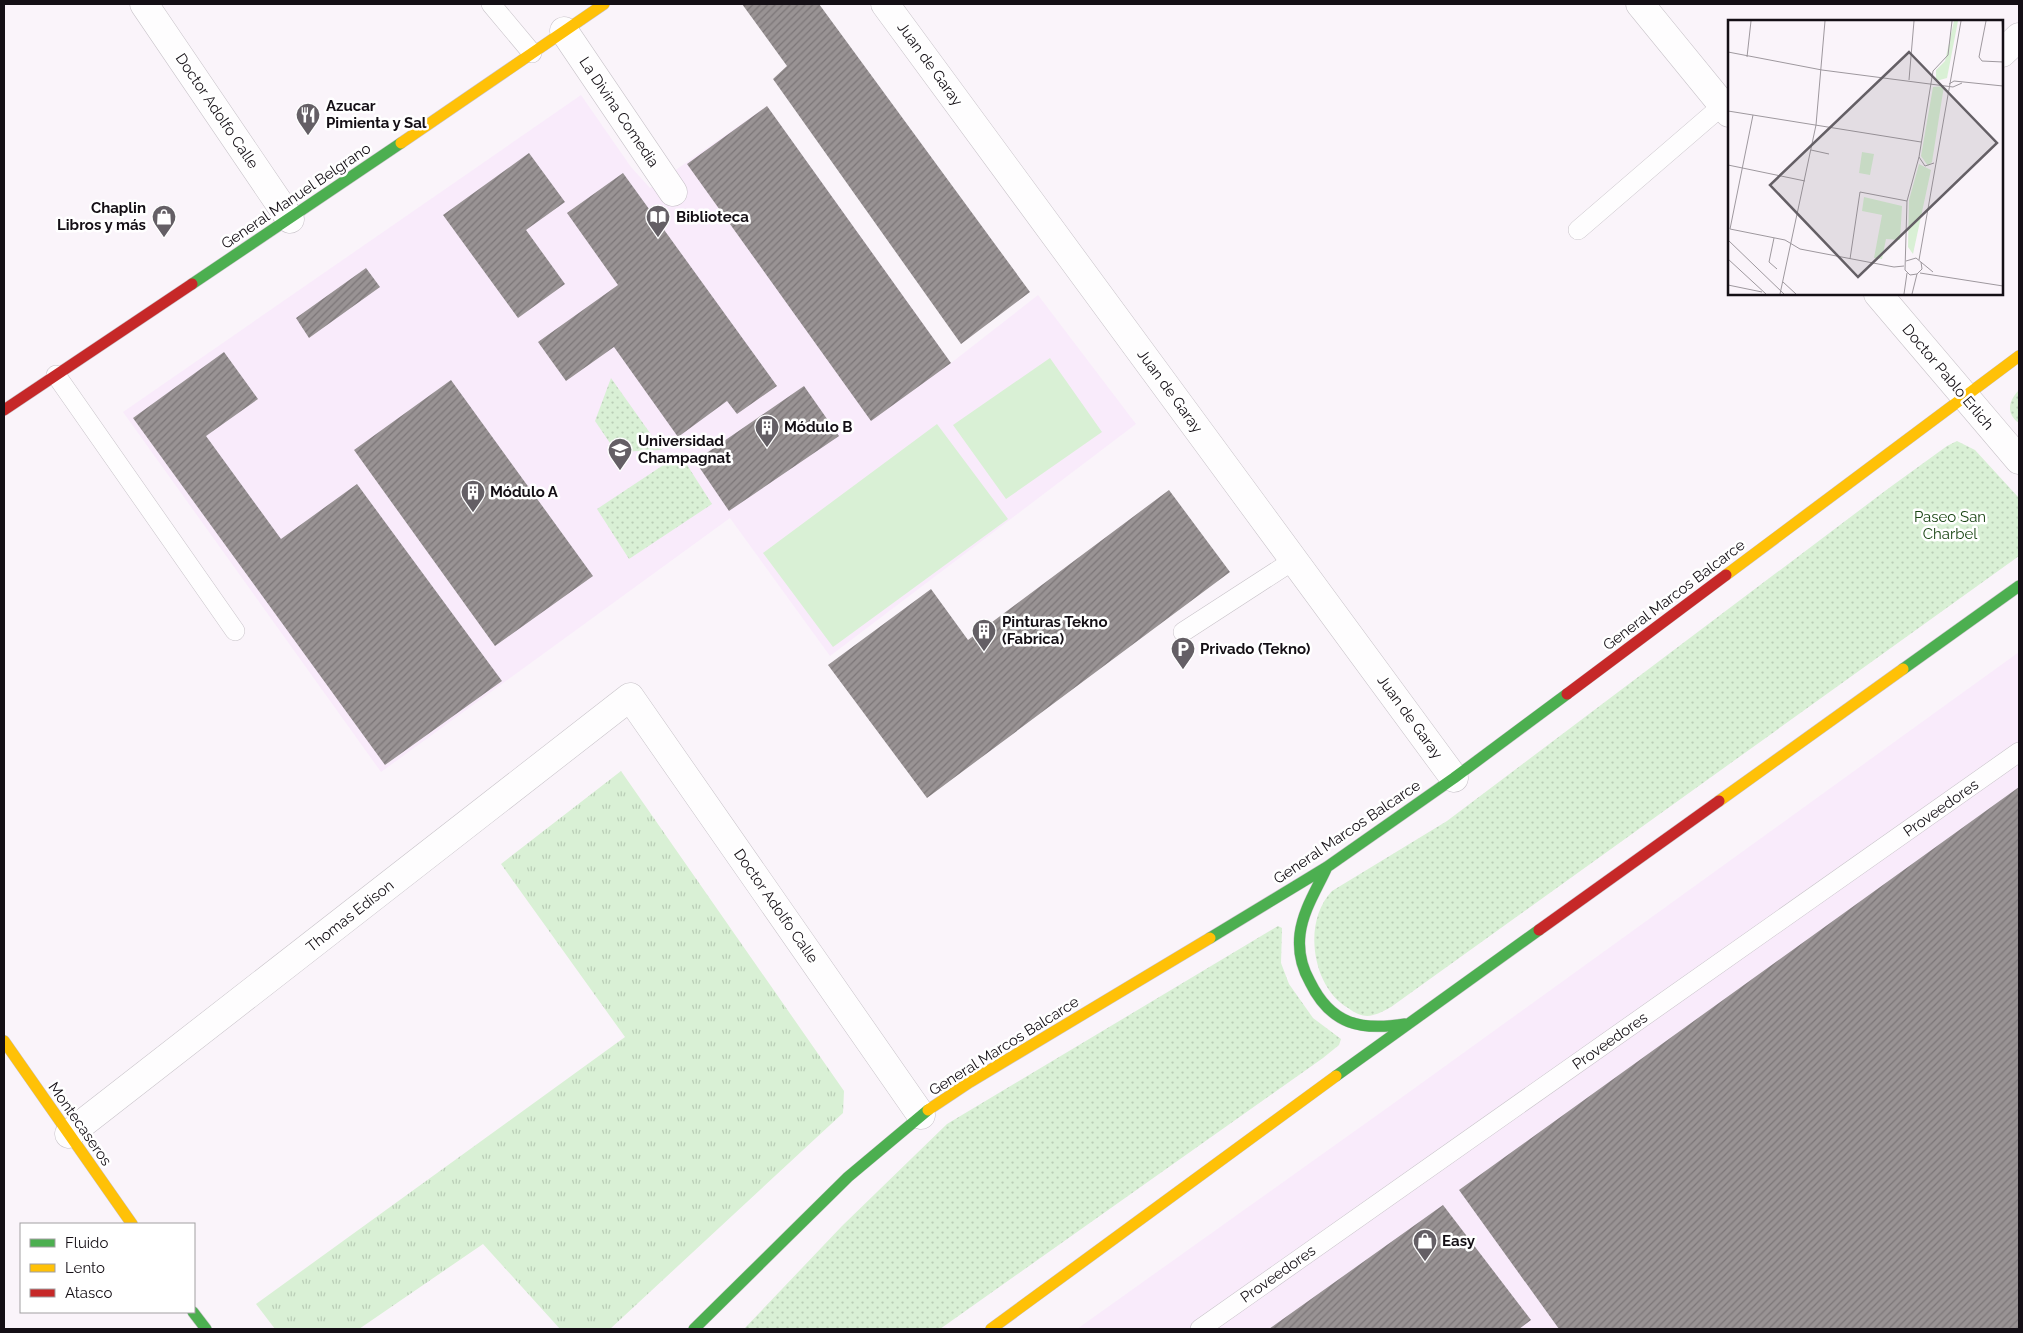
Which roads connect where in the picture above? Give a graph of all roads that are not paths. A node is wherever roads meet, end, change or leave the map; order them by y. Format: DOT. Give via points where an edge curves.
graph roads {
  1 [pos="144,4"];
  2 [pos="491,4"];
  3 [pos="604,4"];
  4 [pos="885,4"];
  5 [pos="1640,4"];
  6 [pos="564,32"];
  7 [pos="2019,38"];
  8 [pos="2003,52"];
  9 [pos="532,53"];
  10 [pos="1726,109"];
  11 [pos="674,192"];
  12 [pos="290,219"];
  13 [pos="1578,230"];
  14 [pos="1879,295"];
  15 [pos="2019,356"];
  16 [pos="56,375"];
  17 [pos="1964,397"];
  18 [pos="4,410"];
  19 [pos="2019,460"];
  20 [pos="1294,560"];
  21 [pos="2019,586"];
  22 [pos="235,631"];
  23 [pos="1183,632"];
  24 [pos="630,698"];
  25 [pos="2019,752"];
  26 [pos="1454,778"];
  27 [pos="1327,867"];
  28 [pos="1409,1024"];
  29 [pos="4,1041"];
  30 [pos="921,1115"];
  31 [pos="69,1134"];
  32 [pos="131,1223"];
  33 [pos="194,1313"];
  34 [pos="206,1329"];
  35 [pos="694,1329"];
  36 [pos="991,1329"];
  37 [pos="1200,1329"];
  1 -- 12 [label="street, Doctor Adolfo Calle"];
  2 -- 9 [label="lane"];
  3 -- 6 [label="main road, General Manuel Belgrano"];
  4 -- 20 [label="street, Juan de Garay"];
  5 -- 10 [label="street"];
  6 -- 9 [label="main road, General Manuel Belgrano"];
  6 -- 11 [label="street, La Divina Comedia"];
  7 -- 8 [label="street"];
  9 -- 12 [label="main road, General Manuel Belgrano"];
  10 -- 13 [label="lane"];
  12 -- 16 [label="main road, General Manuel Belgrano"];
  14 -- 17 [label="street, Doctor Pablo Erlich"];
  15 -- 17 [label="main road, General Marcos Balcarce"];
  16 -- 18 [label="main road, General Manuel Belgrano"];
  16 -- 22 [label="lane"];
  17 -- 19 [label="street, Doctor Pablo Erlich"];
  17 -- 26 [label="main road, General Marcos Balcarce"];
  20 -- 23 [label="lane"];
  20 -- 26 [label="street, Juan de Garay"];
  21 -- 28 [label="main road"];
  24 -- 30 [label="street, Doctor Adolfo Calle"];
  24 -- 31 [label="street, Thomas Edison"];
  25 -- 37 [label="lane, Proveedores"];
  26 -- 27 [label="main road, General Marcos Balcarce"];
  27 -- 28 [label="main road" via="1300,933 1299,952 1312,987 1330,1013 1354,1025 1384,1029"];
  27 -- 30 [label="main road, General Marcos Balcarce" via="970,1082"];
  28 -- 36 [label="main road"];
  29 -- 31 [label="main road, Montecaseros"];
  30 -- 35 [label="main road, General Marcos Balcarce" via="848,1177"];
  31 -- 32 [label="main road, Montecaseros"];
  33 -- 34 [label="main road"];
}
